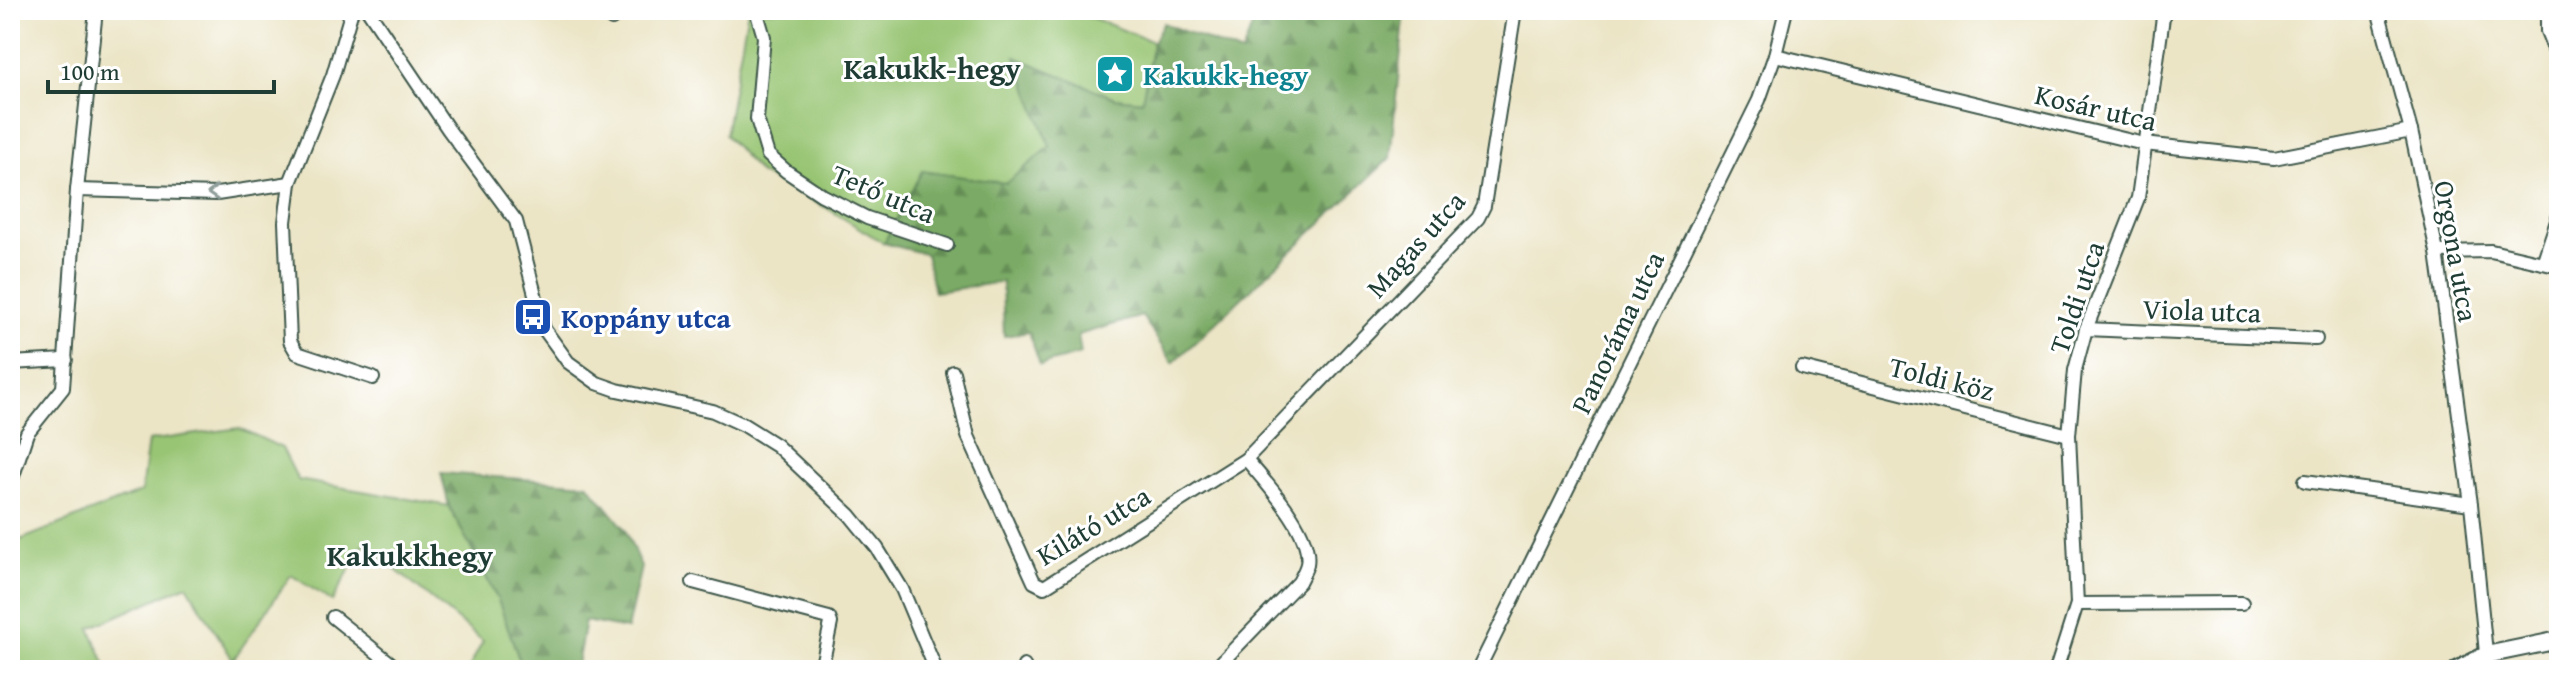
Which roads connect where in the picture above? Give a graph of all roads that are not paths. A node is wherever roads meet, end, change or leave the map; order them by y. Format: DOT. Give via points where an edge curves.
graph roads {
  1 [pos="96,10"];
  2 [pos="352,10"];
  3 [pos="368,10"];
  4 [pos="756,10"];
  5 [pos="1515,10"];
  6 [pos="1786,10"];
  7 [pos="2164,10"];
  8 [pos="2378,10"];
  9 [pos="2547,10"];
  10 [pos="2553,34"];
  11 [pos="1775,55"];
  12 [pos="2559,61"];
  13 [pos="2411,131"];
  14 [pos="2144,144"];
  15 [pos="290,183"];
  16 [pos="77,190"];
  17 [pos="2559,215"];
  18 [pos="947,245"];
  19 [pos="2437,252"];
  20 [pos="2543,263"];
  21 [pos="2559,267"];
  22 [pos="2086,329"];
  23 [pos="2316,339"];
  24 [pos="66,360"];
  25 [pos="10,363"];
  26 [pos="1802,368"];
  27 [pos="953,372"];
  28 [pos="373,378"];
  29 [pos="2069,435"];
  30 [pos="1246,459"];
  31 [pos="2305,481"];
  32 [pos="10,485"];
  33 [pos="2471,504"];
  34 [pos="693,582"];
  35 [pos="2242,603"];
  36 [pos="2077,604"];
  37 [pos="333,617"];
  38 [pos="2559,640"];
  39 [pos="2481,663"];
  40 [pos="399,670"];
  41 [pos="821,670"];
  42 [pos="936,670"];
  43 [pos="1214,670"];
  44 [pos="1478,670"];
  45 [pos="2056,670"];
  46 [pos="2457,670"];
  1 -- 16 [label="street"];
  2 -- 15 [label="street" via="333,75"];
  3 -- 42 [label="street" via="516,221 544,329 568,362 597,383 713,411 776,445 877,548 902,589"];
  4 -- 18 [label="street, Tető utca" via="764,37 757,119 768,155 822,195 867,218"];
  5 -- 30 [label="street, Magas utca" via="1478,218"];
  6 -- 11 [label="street, Panoráma utca"];
  7 -- 14 [label="street, Toldi utca"];
  8 -- 13 [label="street, Orgona utca"];
  9 -- 10 [label="street"];
  10 -- 12 [label="street"];
  11 -- 14 [label="street, Kosár utca"];
  11 -- 44 [label="street, Panoráma utca" via="1759,100"];
  13 -- 14 [label="street, Kosár utca" via="2274,158"];
  13 -- 19 [label="street, Orgona utca"];
  14 -- 22 [label="street, Toldi utca" via="2138,198"];
  15 -- 16 [label="street, one-way" via="217,194"];
  15 -- 28 [label="street" via="285,222 290,341 297,353"];
  16 -- 24 [label="street"];
  17 -- 20 [label="street"];
  19 -- 20 [label="street" via="2491,251"];
  19 -- 33 [label="street, Orgona utca"];
  20 -- 21 [label="street"];
  22 -- 23 [label="street, Viola utca"];
  22 -- 29 [label="street, Toldi utca" via="2075,370"];
  24 -- 25 [label="street"];
  24 -- 32 [label="street" via="63,388 27,433"];
  26 -- 29 [label="street, Toldi köz"];
  27 -- 30 [label="street, Kilátó utca" via="968,436 1034,582 1044,587"];
  29 -- 36 [label="street, Toldi utca"];
  30 -- 43 [label="street" via="1289,511 1306,547 1307,563 1299,582"];
  31 -- 33 [label="street"];
  33 -- 39 [label="street, Orgona utca"];
  34 -- 41 [label="street" via="829,618"];
  35 -- 36 [label="street"];
  36 -- 45 [label="street, Toldi utca"];
  37 -- 40 [label="street"];
  38 -- 39 [label="main road"];
  39 -- 46 [label="main road"];
}
